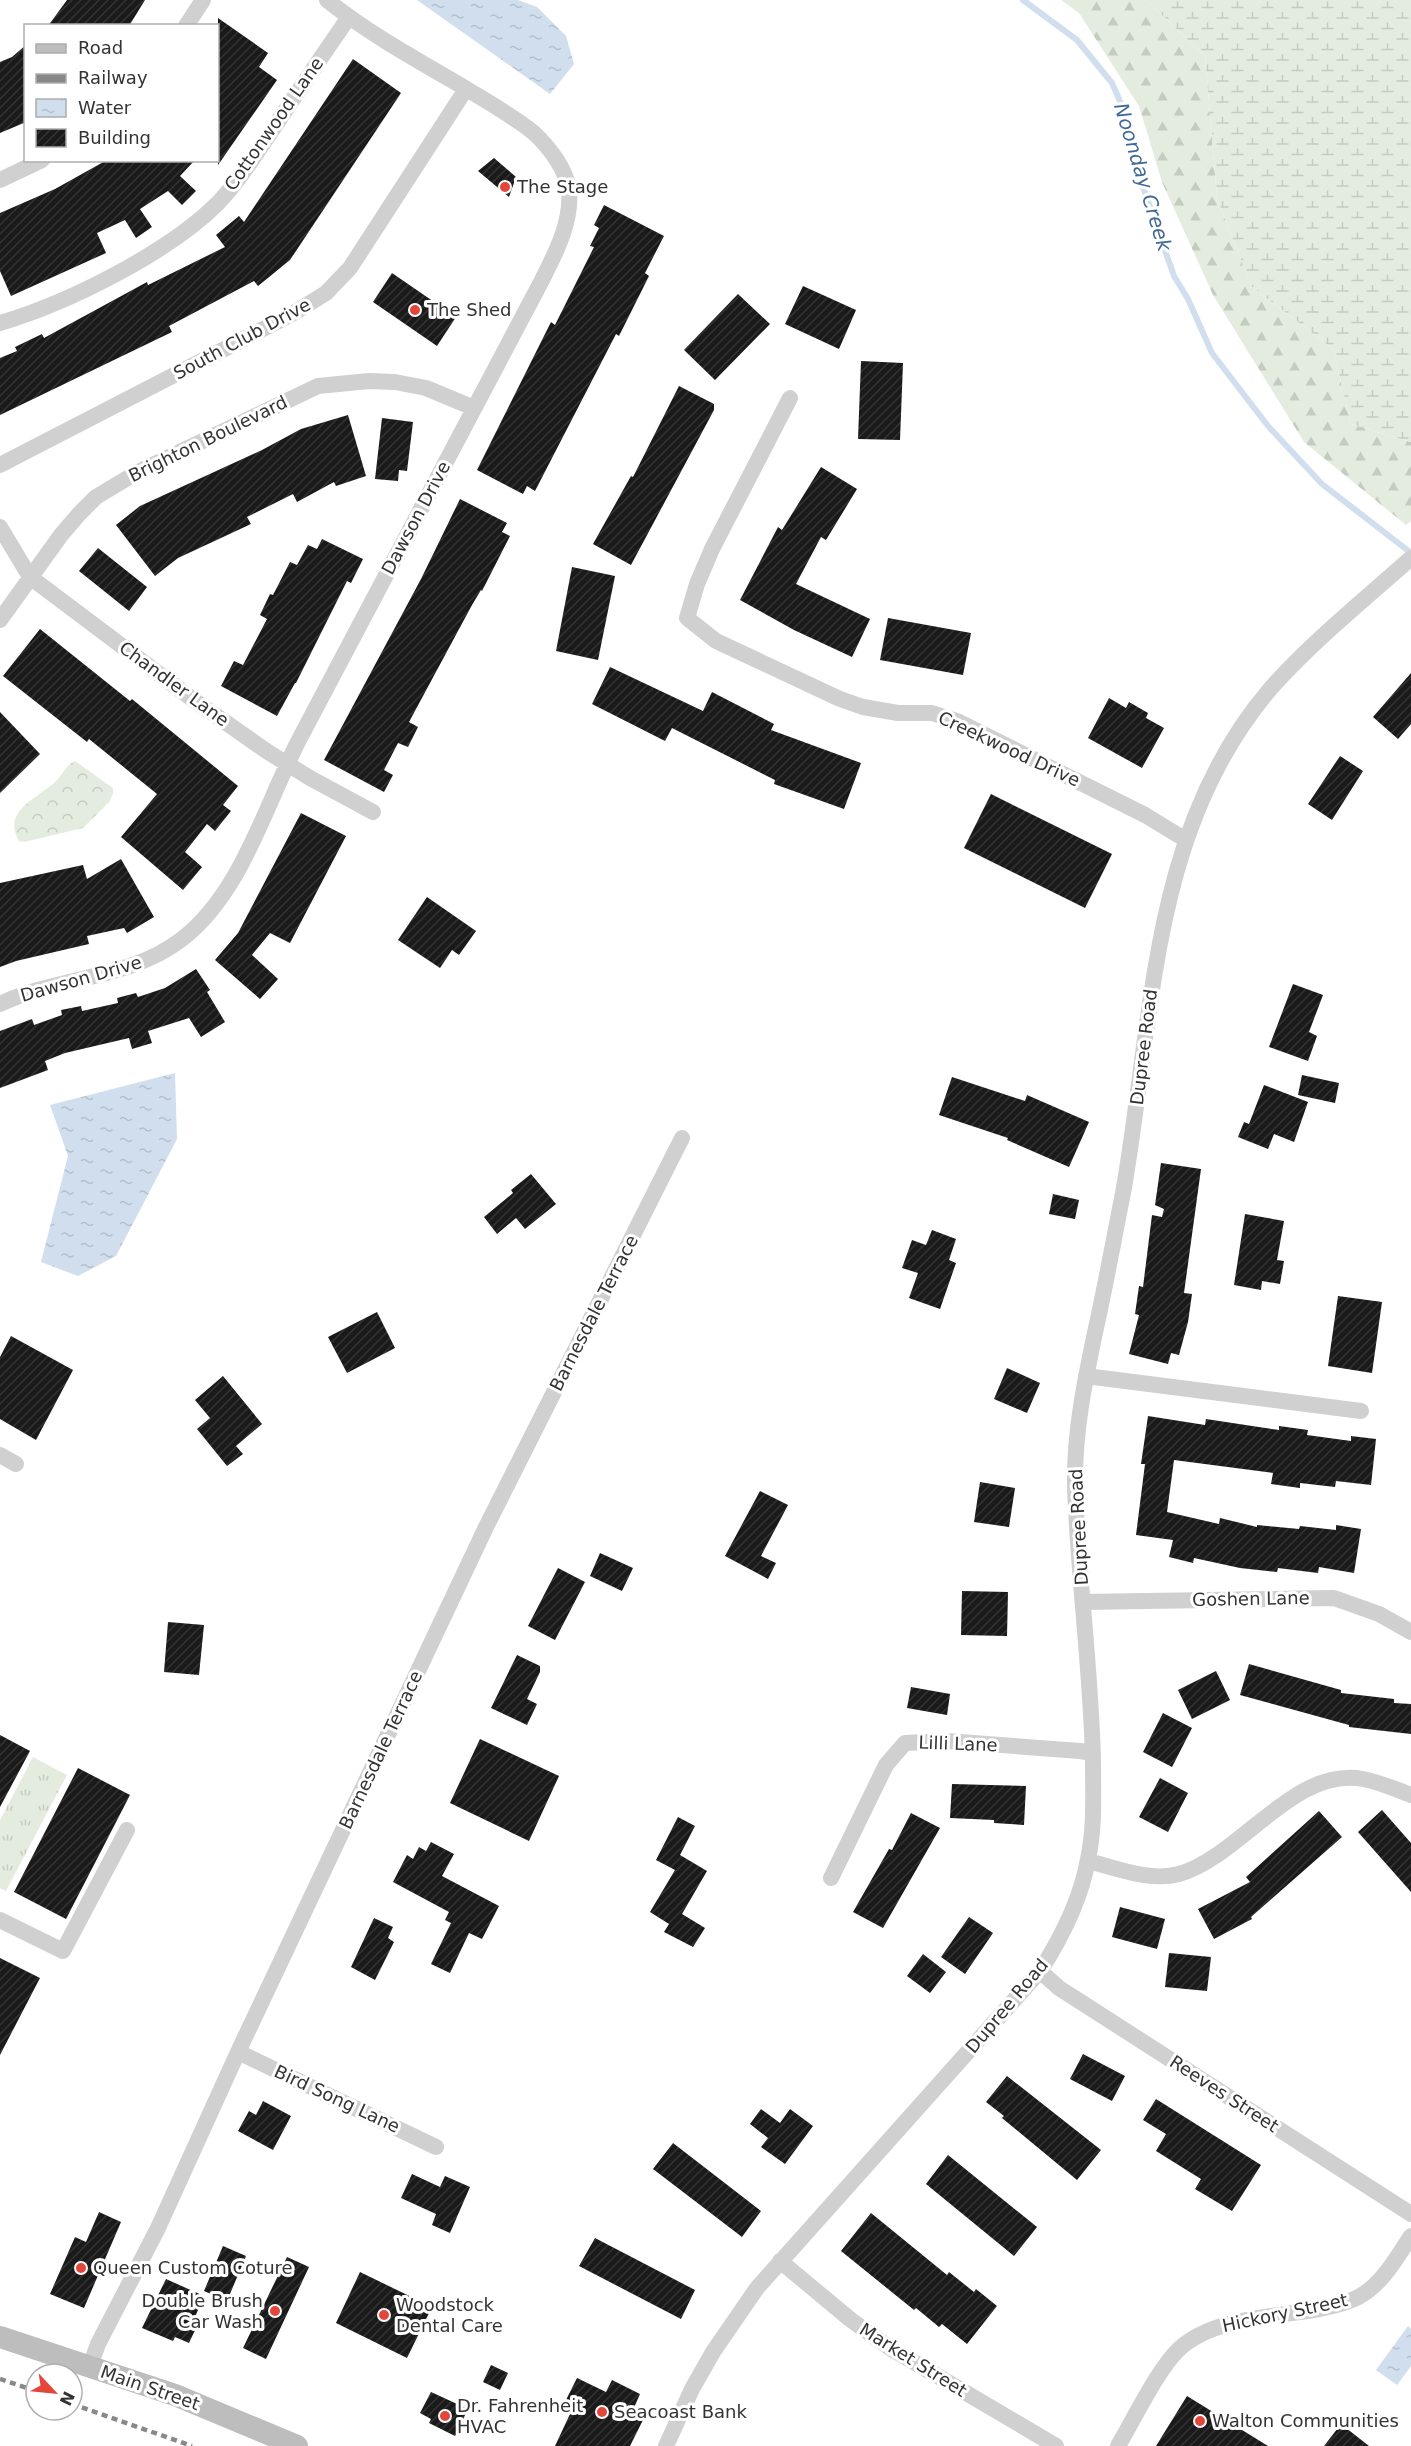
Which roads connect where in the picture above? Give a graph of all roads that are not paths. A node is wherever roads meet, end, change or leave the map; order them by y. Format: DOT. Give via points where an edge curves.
graph roads {
  1 [pos="203,0"];
  2 [pos="327,0"];
  3 [pos="349,17"];
  4 [pos="187,24"];
  5 [pos="466,89"];
  6 [pos="38,162"];
  7 [pos="0,180"];
  8 [pos="0,323"];
  9 [pos="790,398"];
  10 [pos="474,408"];
  11 [pos="0,465"];
  12 [pos="0,527"];
  13 [pos="1411,558"];
  14 [pos="30,577"];
  15 [pos="0,621"];
  16 [pos="288,764"];
  17 [pos="373,812"];
  18 [pos="1186,840"];
  19 [pos="0,1004"];
  20 [pos="682,1138"];
  21 [pos="1086,1376"];
  22 [pos="1361,1411"];
  23 [pos="0,1455"];
  24 [pos="16,1464"];
  25 [pos="1083,1602"];
  26 [pos="1411,1632"];
  27 [pos="1092,1753"];
  28 [pos="1411,1795"];
  29 [pos="127,1830"];
  30 [pos="1088,1861"];
  31 [pos="831,1878"];
  32 [pos="0,1920"];
  33 [pos="1040,1971"];
  34 [pos="238,2052"];
  35 [pos="436,2147"];
  36 [pos="1411,2214"];
  37 [pos="1411,2236"];
  38 [pos="780,2260"];
  39 [pos="0,2337"];
  40 [pos="90,2366"];
  41 [pos="297,2446"];
  42 [pos="666,2446"];
  43 [pos="1056,2446"];
  44 [pos="1118,2446"];
  1 -- 4 [label="street"];
  2 -- 3 [label="street, Dawson Drive"];
  3 -- 5 [label="street, Dawson Drive"];
  3 -- 8 [label="street, Cottonwood Lane" via="239,178 196,223 170,243 107,278 53,304"];
  5 -- 10 [label="street, Dawson Drive" via="535,134 563,172 569,189 565,226 556,252"];
  5 -- 11 [label="street, South Club Drive" via="350,268 326,293 303,309"];
  6 -- 7 [label="street"];
  9 -- 18 [label="street, Creekwood Drive" via="712,549 687,618 716,641 840,699 863,707 932,713 957,721 1145,815"];
  10 -- 14 [label="street, Brighton Boulevard" via="426,388 395,382 318,386 111,487 79,514"];
  10 -- 16 [label="street, Dawson Drive"];
  12 -- 14 [label="street, Chandler Lane"];
  13 -- 18 [label="street, Dupree Road" via="1271,688 1219,764"];
  14 -- 15 [label="street, Brighton Boulevard"];
  14 -- 16 [label="street, Chandler Lane"];
  16 -- 17 [label="street, Chandler Lane"];
  16 -- 19 [label="street, Dawson Drive" via="240,864 214,907 183,939 146,961 25,993"];
  18 -- 21 [label="street, Dupree Road" via="1151,986 1128,1162"];
  20 -- 34 [label="street, Barnesdale Terrace" via="486,1527"];
  21 -- 22 [label="street"];
  21 -- 25 [label="street, Dupree Road" via="1075,1476"];
  23 -- 24 [label="street"];
  25 -- 26 [label="street, Goshen Lane" via="1334,1598 1379,1614"];
  25 -- 27 [label="street, Dupree Road"];
  27 -- 30 [label="street, Dupree Road"];
  27 -- 31 [label="street, Lilli Lane" via="947,1741 904,1743 886,1765"];
  28 -- 30 [label="street" via="1362,1778 1331,1780 1300,1792 1221,1851 1178,1874 1134,1873"];
  29 -- 32 [label="street" via="63,1951"];
  30 -- 33 [label="street, Dupree Road" via="1059,1941"];
  33 -- 36 [label="street, Reeves Street" via="1059,1988"];
  33 -- 38 [label="street, Dupree Road"];
  34 -- 35 [label="street, Bird Song Lane"];
  34 -- 40 [label="street, Barnesdale Terrace" via="158,2229"];
  37 -- 44 [label="street, Hickory Street" via="1370,2290 1353,2300 1230,2324 1210,2330 1179,2349 1167,2362"];
  38 -- 42 [label="street, Dupree Road" via="734,2318 713,2352"];
  38 -- 43 [label="street, Market Street" via="890,2348"];
  39 -- 40 [label="main road, Main Street"];
  40 -- 41 [label="main road, Main Street" via="205,2407"];
}
